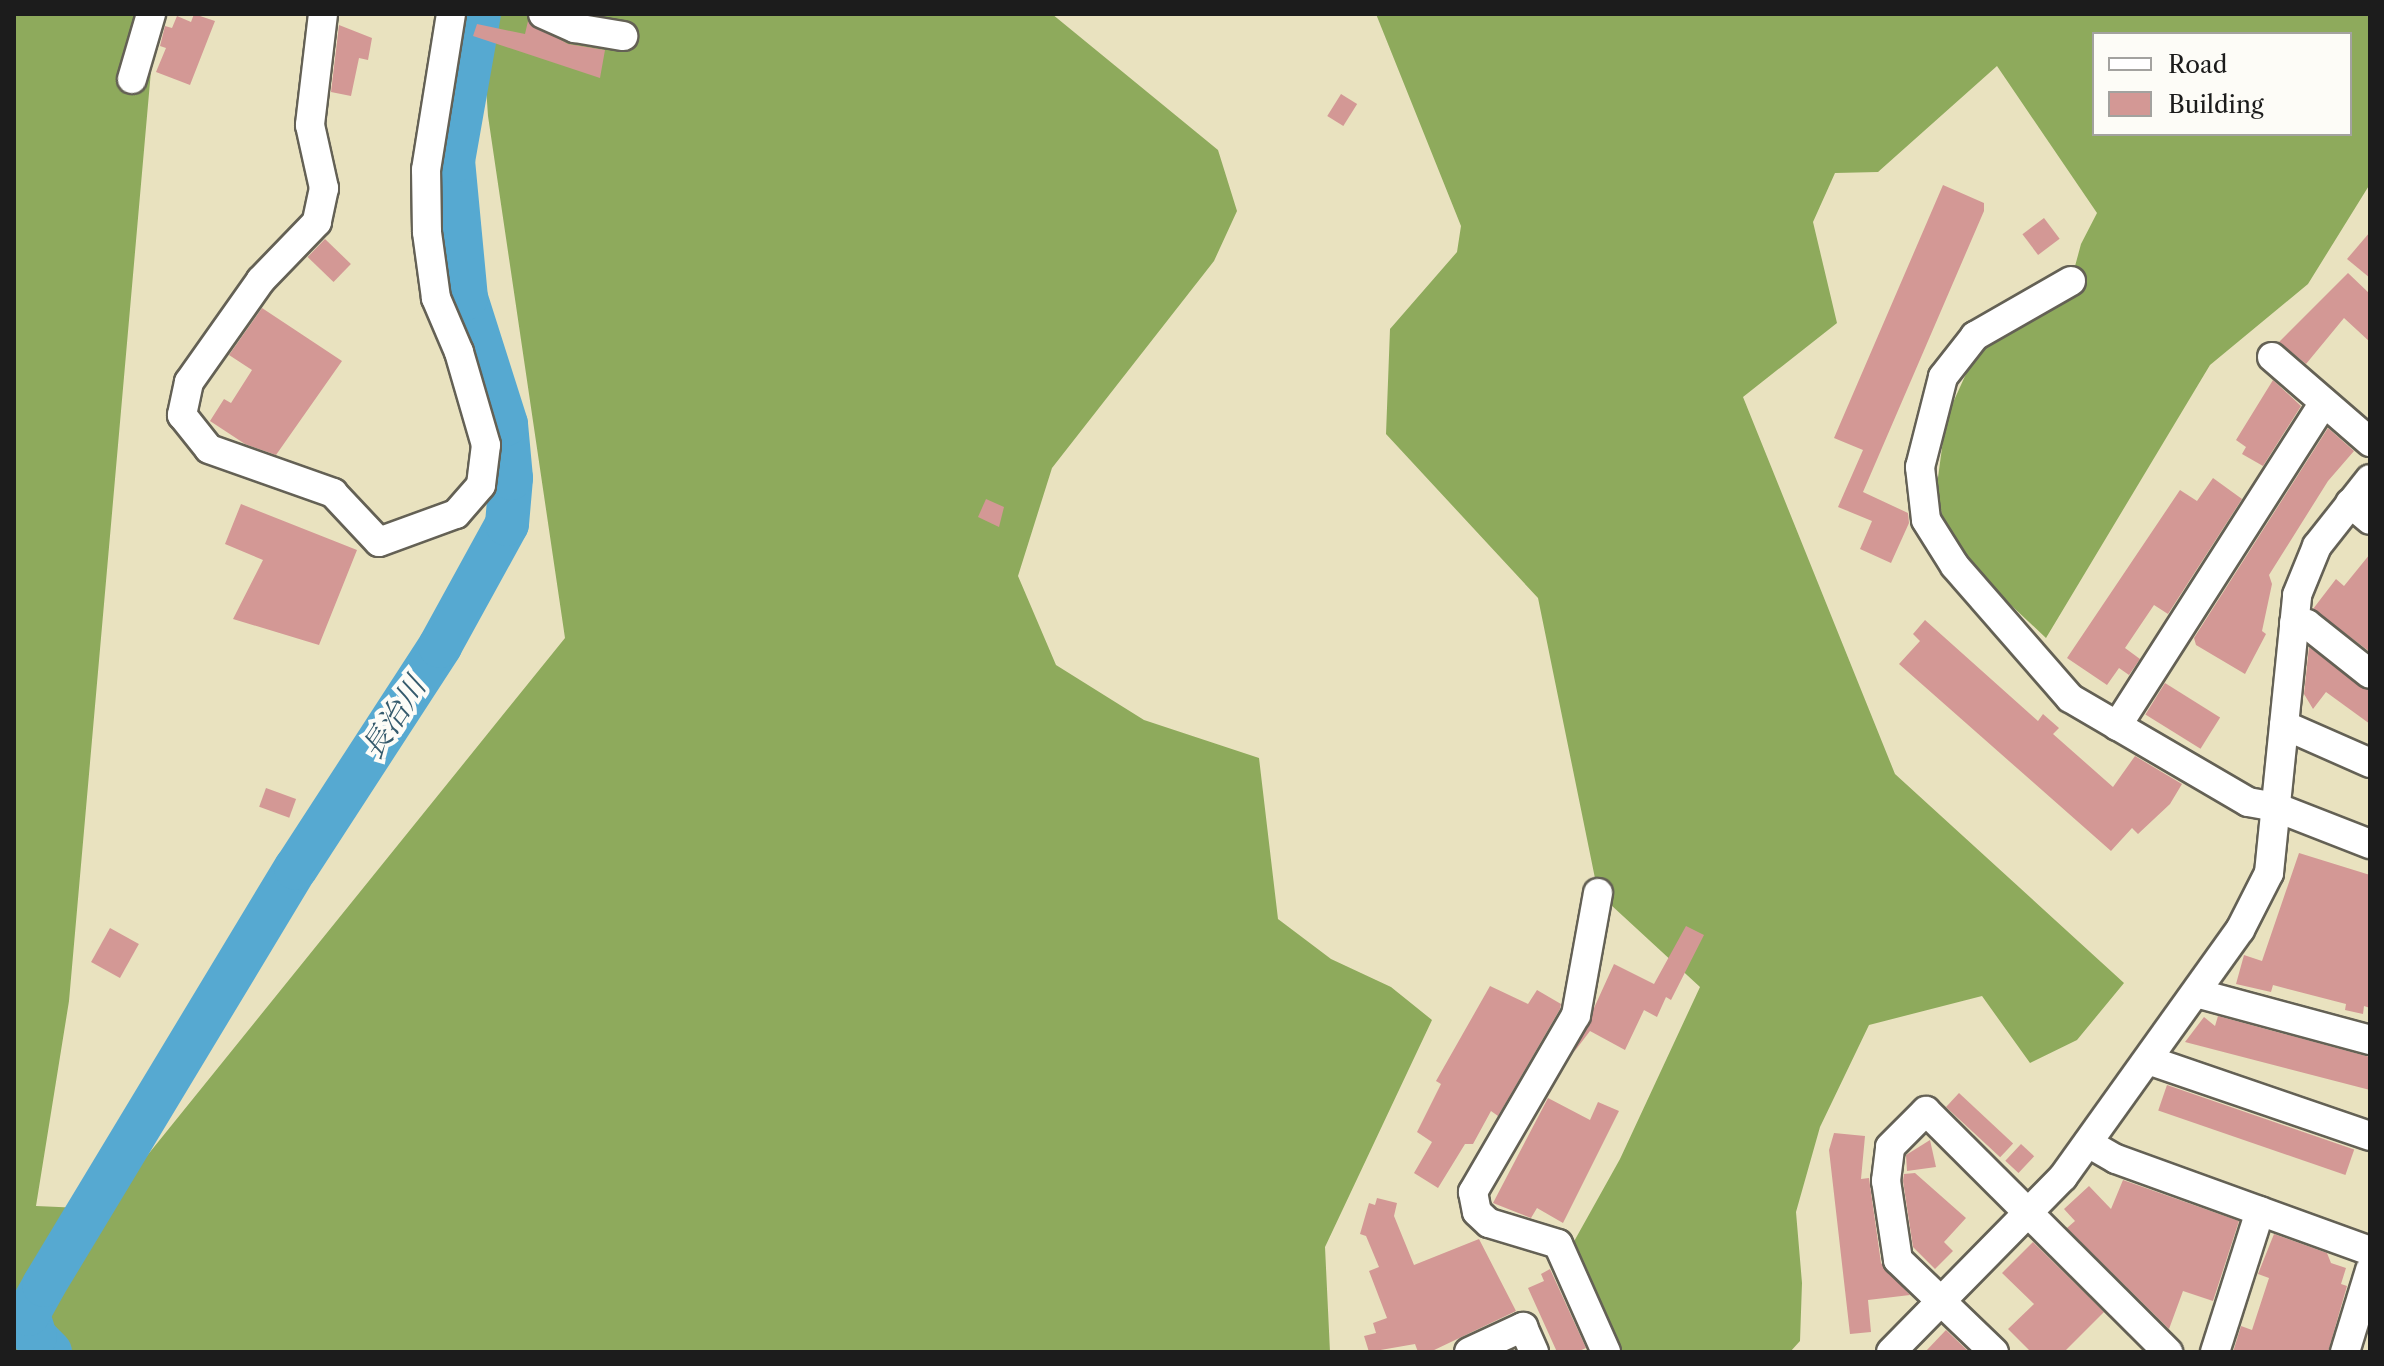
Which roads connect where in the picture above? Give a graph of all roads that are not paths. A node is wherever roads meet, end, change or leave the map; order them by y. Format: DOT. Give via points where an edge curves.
graph roads {
  1 [pos="151,14"];
  2 [pos="323,14"];
  3 [pos="451,14"];
  4 [pos="543,14"];
  5 [pos="623,36"];
  6 [pos="132,79"];
  7 [pos="2071,281"];
  8 [pos="2272,357"];
  9 [pos="2324,402"];
  10 [pos="2370,442"];
  11 [pos="2370,479"];
  12 [pos="2360,512"];
  13 [pos="2294,623"];
  14 [pos="2370,674"];
  15 [pos="2284,725"];
  16 [pos="2117,726"];
  17 [pos="2370,763"];
  18 [pos="2275,807"];
  19 [pos="2370,844"];
  20 [pos="1598,893"];
  21 [pos="2196,993"];
  22 [pos="2370,1040"];
  23 [pos="2148,1060"];
  24 [pos="2370,1136"];
  25 [pos="2088,1143"];
  26 [pos="2030,1211"];
  27 [pos="2260,1211"];
  28 [pos="2370,1251"];
  29 [pos="2370,1270"];
  30 [pos="1942,1300"];
  31 [pos="1469,1352"];
  32 [pos="1534,1352"];
  33 [pos="1606,1352"];
  34 [pos="1891,1352"];
  35 [pos="1994,1352"];
  36 [pos="2168,1352"];
  37 [pos="2215,1352"];
  38 [pos="2345,1352"];
  1 -- 6 [label="street"];
  2 -- 3 [label="street" via="310,125 324,188 317,222 261,280 189,382 182,415 209,449 333,493 379,542 456,514 481,485 486,445 459,352 436,298 427,232 426,170"];
  4 -- 5 [label="street" via="575,28"];
  7 -- 16 [label="street" via="1975,336 1943,377 1920,467 1926,520 1955,566 2070,698"];
  8 -- 9 [label="street"];
  9 -- 10 [label="street"];
  9 -- 16 [label="street"];
  11 -- 12 [label="street"];
  12 -- 13 [label="street" via="2317,546 2297,595"];
  13 -- 14 [label="street" via="2307,624"];
  13 -- 15 [label="street"];
  15 -- 17 [label="street"];
  15 -- 18 [label="street"];
  16 -- 18 [label="street" via="2248,802"];
  18 -- 19 [label="street"];
  18 -- 21 [label="street" via="2269,873 2240,930"];
  20 -- 33 [label="street" via="1576,1015 1473,1192 1477,1212 1489,1223 1558,1244"];
  21 -- 22 [label="street"];
  21 -- 23 [label="street"];
  23 -- 24 [label="street"];
  23 -- 25 [label="street"];
  25 -- 26 [label="street"];
  25 -- 27 [label="street" via="2116,1159"];
  26 -- 30 [label="street"];
  26 -- 30 [label="street" via="1926,1111 1890,1147 1886,1181 1898,1260"];
  26 -- 36 [label="street"];
  27 -- 28 [label="street"];
  27 -- 37 [label="street"];
  29 -- 38 [label="street"];
  30 -- 34 [label="street"];
  30 -- 35 [label="street"];
  31 -- 32 [label="street" via="1523,1327"];
}
